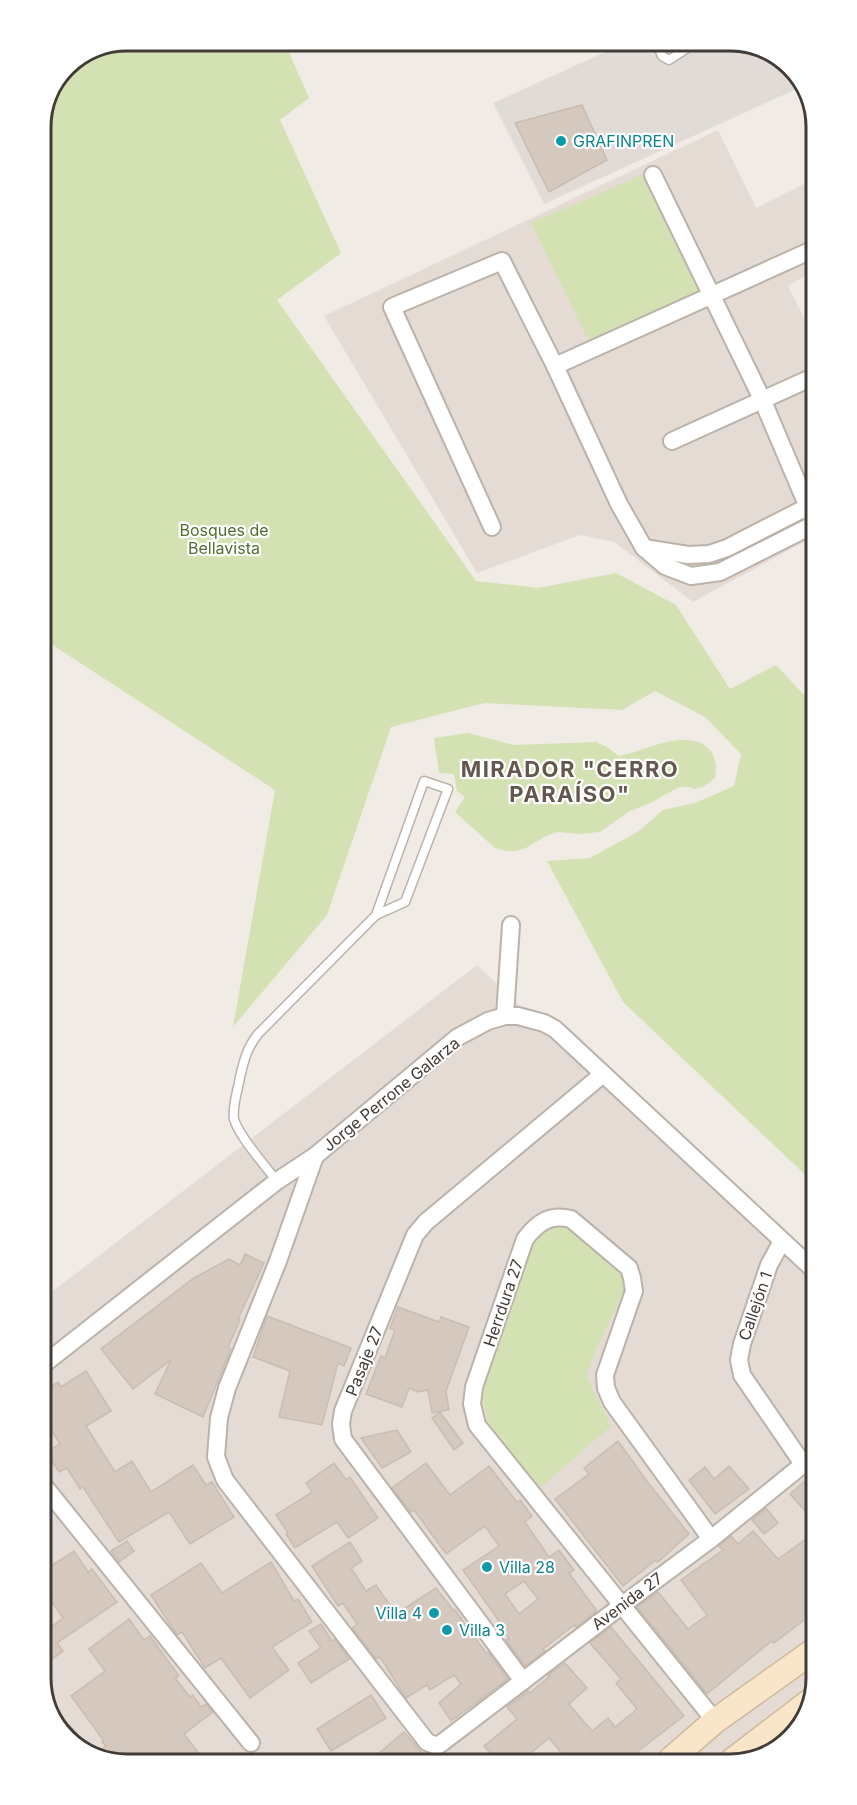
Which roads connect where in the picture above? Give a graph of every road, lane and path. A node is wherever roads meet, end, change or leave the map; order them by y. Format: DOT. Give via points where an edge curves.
graph roads {
  1 [pos="660,51"];
  2 [pos="683,51"];
  3 [pos="653,175"];
  4 [pos="806,253"];
  5 [pos="712,296"];
  6 [pos="555,366"];
  7 [pos="806,379"];
  8 [pos="762,399"];
  9 [pos="672,441"];
  10 [pos="806,497"];
  11 [pos="806,513"];
  12 [pos="492,527"];
  13 [pos="806,529"];
  14 [pos="644,548"];
  15 [pos="376,915"];
  16 [pos="510,925"];
  17 [pos="505,1016"];
  18 [pos="603,1074"];
  19 [pos="315,1156"];
  20 [pos="277,1180"];
  21 [pos="782,1241"];
  22 [pos="806,1263"];
  23 [pos="51,1358"];
  24 [pos="806,1455"];
  25 [pos="806,1461"];
  26 [pos="51,1494"];
  27 [pos="711,1539"];
  28 [pos="621,1606"];
  29 [pos="806,1656"];
  30 [pos="523,1681"];
  31 [pos="799,1710"];
  32 [pos="715,1721"];
  33 [pos="251,1743"];
  34 [pos="742,1753"];
  35 [pos="677,1754"];
  1 -- 2 [label="lane" via="669,60"];
  3 -- 5 [label="street"];
  4 -- 5 [label="street"];
  5 -- 6 [label="street"];
  5 -- 8 [label="street"];
  6 -- 12 [label="street" via="502,261 392,307"];
  6 -- 14 [label="street" via="619,504"];
  7 -- 8 [label="street"];
  8 -- 9 [label="street"];
  8 -- 10 [label="street"];
  11 -- 14 [label="street" via="709,554"];
  13 -- 14 [label="street" via="720,572 691,576 665,566"];
  15 -- 15 [label="lane" via="424,781 448,789 405,902"];
  15 -- 20 [label="lane" via="258,1034 244,1056 234,1120"];
  16 -- 17 [label="street"];
  17 -- 18 [label="street, Jorge Perrone Galarza" via="518,1016 555,1029"];
  17 -- 19 [label="street, Jorge Perrone Galarza" via="458,1037"];
  18 -- 21 [label="street, Jorge Perrone Galarza"];
  18 -- 30 [label="street, Pasaje 27" via="426,1222 416,1235 341,1424 343,1439"];
  19 -- 20 [label="street, Jorge Perrone Galarza"];
  19 -- 30 [label="street, Avenida 27" via="227,1388 219,1418 216,1457 225,1480 427,1742 437,1746"];
  20 -- 23 [label="street, Jorge Perrone Galarza"];
  21 -- 22 [label="street, Jorge Perrone Galarza"];
  21 -- 24 [label="street, Callejón 1" via="769,1265 739,1360 742,1375"];
  25 -- 27 [label="street, Avenida 27"];
  26 -- 33 [label="street"];
  27 -- 28 [label="street, Avenida 27"];
  27 -- 28 [label="street, Herrdura 27" via="612,1402 606,1388 605,1375 634,1291 629,1268 571,1219 544,1220 525,1239 474,1387 472,1404 477,1425 493,1447"];
  28 -- 30 [label="street, Avenida 27"];
  28 -- 32 [label="street, Herrdura 27"];
  29 -- 32 [label="main road"];
  31 -- 34 [label="main road"];
  32 -- 35 [label="main road"];
}
